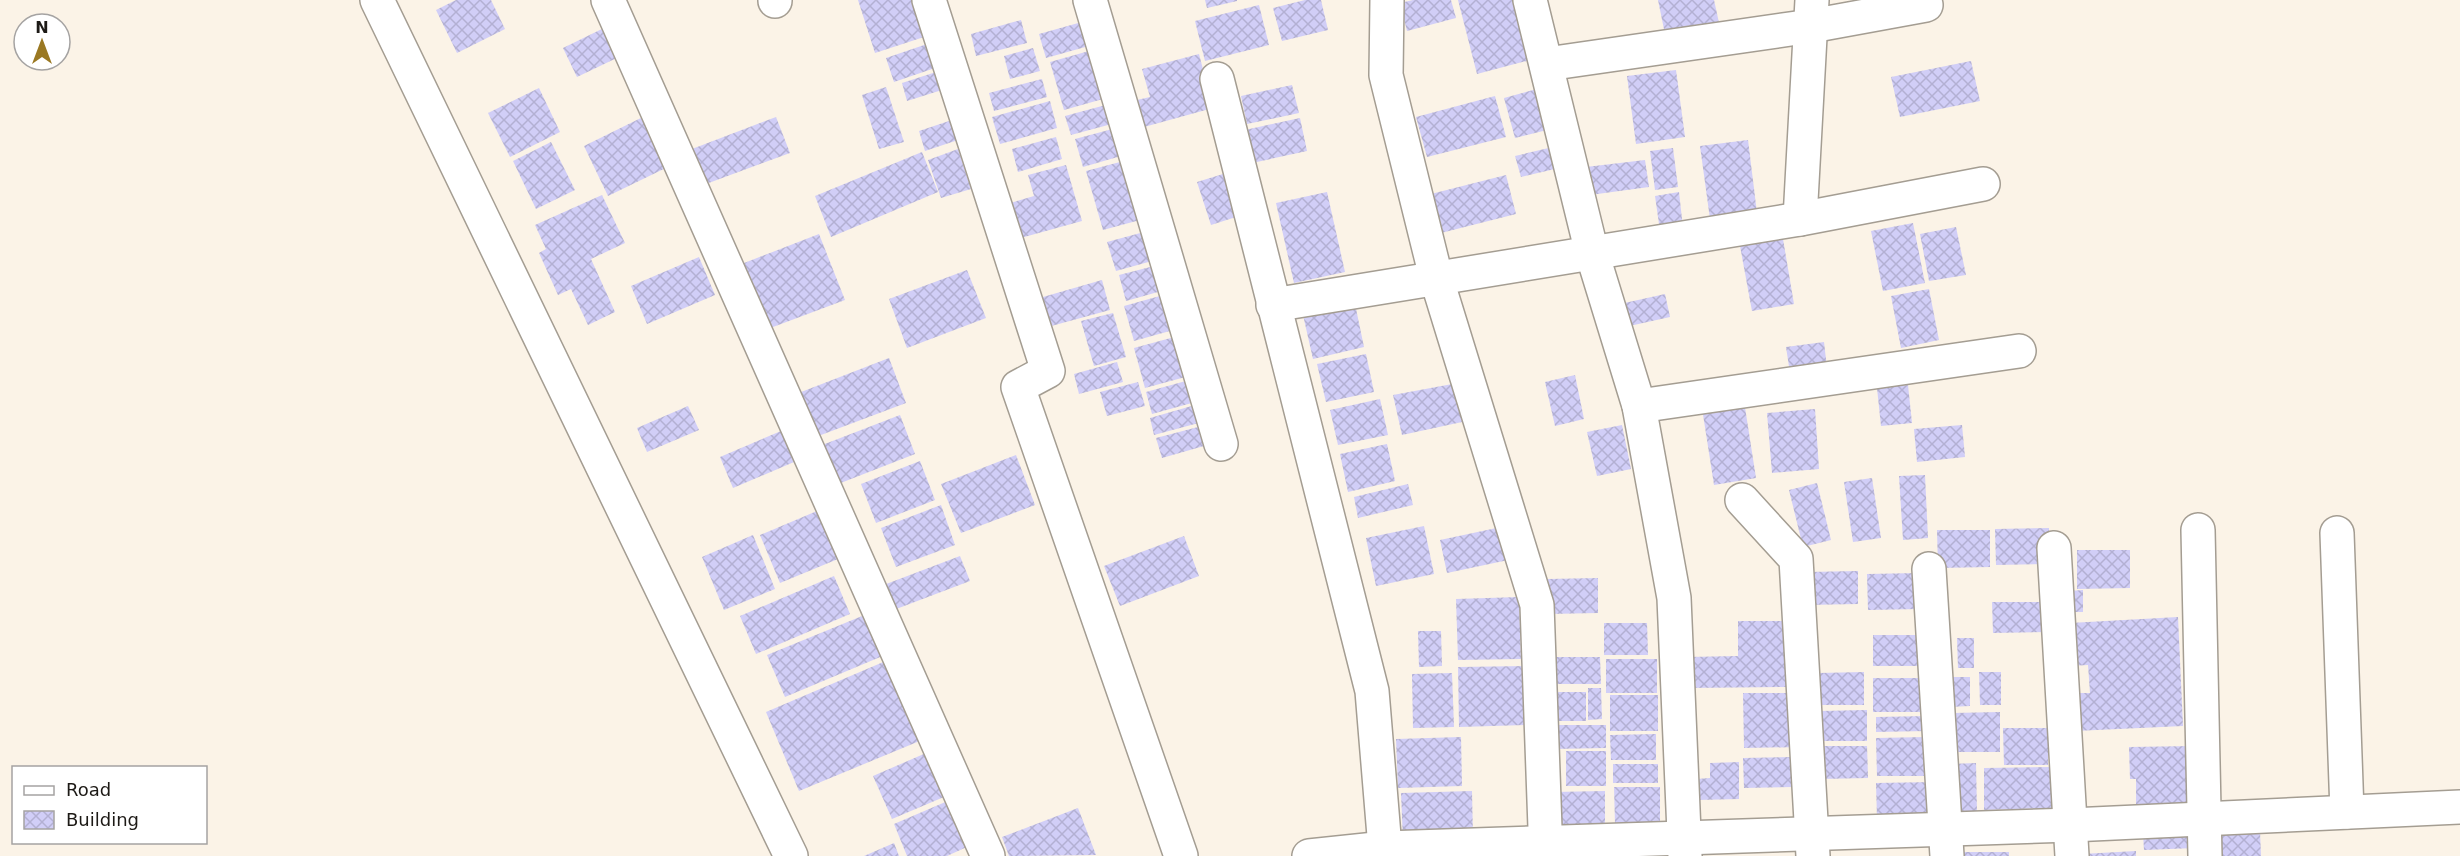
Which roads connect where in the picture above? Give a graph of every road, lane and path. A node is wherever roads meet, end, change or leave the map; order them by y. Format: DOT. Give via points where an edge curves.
graph roads {
  1 [pos="377,0"];
  2 [pos="608,0"];
  3 [pos="929,0"];
  4 [pos="1090,0"];
  5 [pos="1387,0"];
  6 [pos="1530,0"];
  7 [pos="1926,5"];
  8 [pos="1812,13"];
  9 [pos="1547,64"];
  10 [pos="1217,79"];
  11 [pos="1983,184"];
  12 [pos="1800,219"];
  13 [pos="1592,253"];
  14 [pos="1436,277"];
  15 [pos="1274,305"];
  16 [pos="2019,351"];
  17 [pos="1639,406"];
  18 [pos="1221,444"];
  19 [pos="1742,500"];
  20 [pos="2198,530"];
  21 [pos="2337,533"];
  22 [pos="2055,548"];
  23 [pos="1929,569"];
  24 [pos="2460,807"];
  25 [pos="2347,812"];
  26 [pos="2204,819"];
  27 [pos="2072,840"];
  28 [pos="1947,843"];
  29 [pos="1813,845"];
  30 [pos="1685,846"];
  31 [pos="1546,849"];
  32 [pos="1379,851"];
  33 [pos="790,856"];
  34 [pos="988,856"];
  35 [pos="1181,856"];
  36 [pos="1309,856"];
  37 [pos="2205,856"];
  1 -- 33 [label="street"];
  2 -- 34 [label="street"];
  3 -- 35 [label="street" via="1048,371 1018,387"];
  4 -- 18 [label="street"];
  5 -- 14 [label="street" via="1386,75"];
  6 -- 9 [label="street"];
  7 -- 8 [label="street"];
  8 -- 9 [label="street"];
  8 -- 12 [label="street"];
  9 -- 13 [label="street"];
  10 -- 15 [label="street"];
  11 -- 12 [label="street"];
  12 -- 13 [label="street"];
  13 -- 14 [label="street"];
  13 -- 17 [label="street"];
  14 -- 15 [label="street"];
  14 -- 31 [label="street" via="1537,605"];
  15 -- 32 [label="street" via="1372,692"];
  16 -- 17 [label="street"];
  17 -- 30 [label="street" via="1674,598"];
  19 -- 29 [label="street" via="1796,559"];
  20 -- 26 [label="street"];
  21 -- 25 [label="street"];
  22 -- 27 [label="street"];
  23 -- 28 [label="street"];
  24 -- 25 [label="street"];
  25 -- 26 [label="street"];
  26 -- 27 [label="street"];
  26 -- 37 [label="street"];
  27 -- 28 [label="street"];
  28 -- 29 [label="street"];
  29 -- 30 [label="street"];
  30 -- 31 [label="street"];
  31 -- 32 [label="street"];
  32 -- 36 [label="street"];
}
